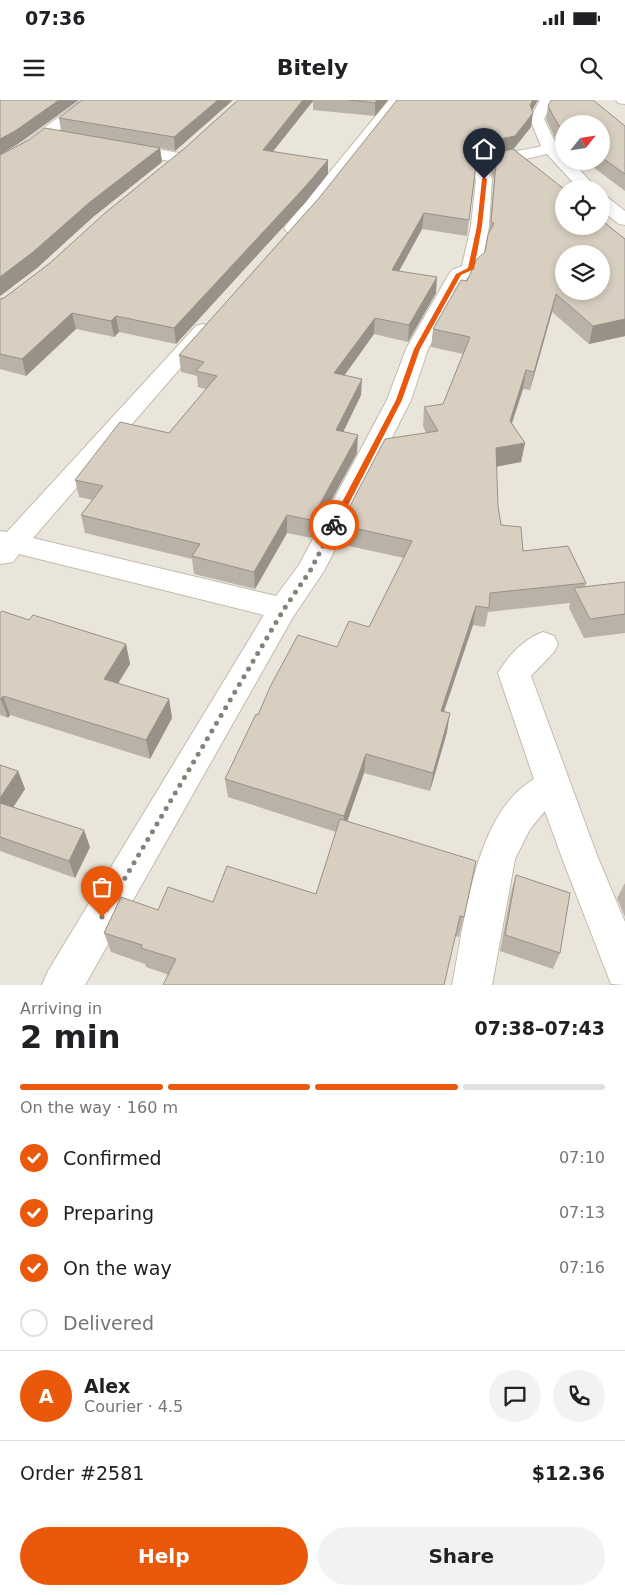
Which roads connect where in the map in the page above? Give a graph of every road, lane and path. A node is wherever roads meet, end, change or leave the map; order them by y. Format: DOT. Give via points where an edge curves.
graph roads {
  1 [pos="91,100"];
  2 [pos="397,100"];
  3 [pos="547,100"];
  4 [pos="44,135"];
  5 [pos="64,138"];
  6 [pos="194,145"];
  7 [pos="112,146"];
  8 [pos="550,148"];
  9 [pos="179,158"];
  10 [pos="0,164"];
  11 [pos="165,169"];
  12 [pos="580,180"];
  13 [pos="610,209"];
  14 [pos="625,220"];
  15 [pos="279,245"];
  16 [pos="219,312"];
  17 [pos="5,547"];
  18 [pos="284,609"];
  19 [pos="543,644"];
  20 [pos="554,784"];
  21 [pos="625,970"];
  22 [pos="62,985"];
  23 [pos="472,985"];
  1 -- 4 [label="street"];
  2 -- 15 [label="street"];
  3 -- 8 [label="street" via="537,119"];
  4 -- 5 [label="street"];
  4 -- 10 [label="street"];
  6 -- 9 [label="street"];
  7 -- 9 [label="street"];
  8 -- 12 [label="street"];
  8 -- 18 [label="street" via="491,160 478,167 484,179 480,226 471,269 459,274 417,349 399,400 310,571"];
  9 -- 11 [label="street"];
  13 -- 14 [label="street"];
  16 -- 17 [label="street"];
  17 -- 18 [label="street"];
  18 -- 22 [label="street"];
  19 -- 20 [label="street" via="514,673"];
  20 -- 21 [label="street"];
  20 -- 23 [label="street" via="536,796 517,818 497,857"];
}
